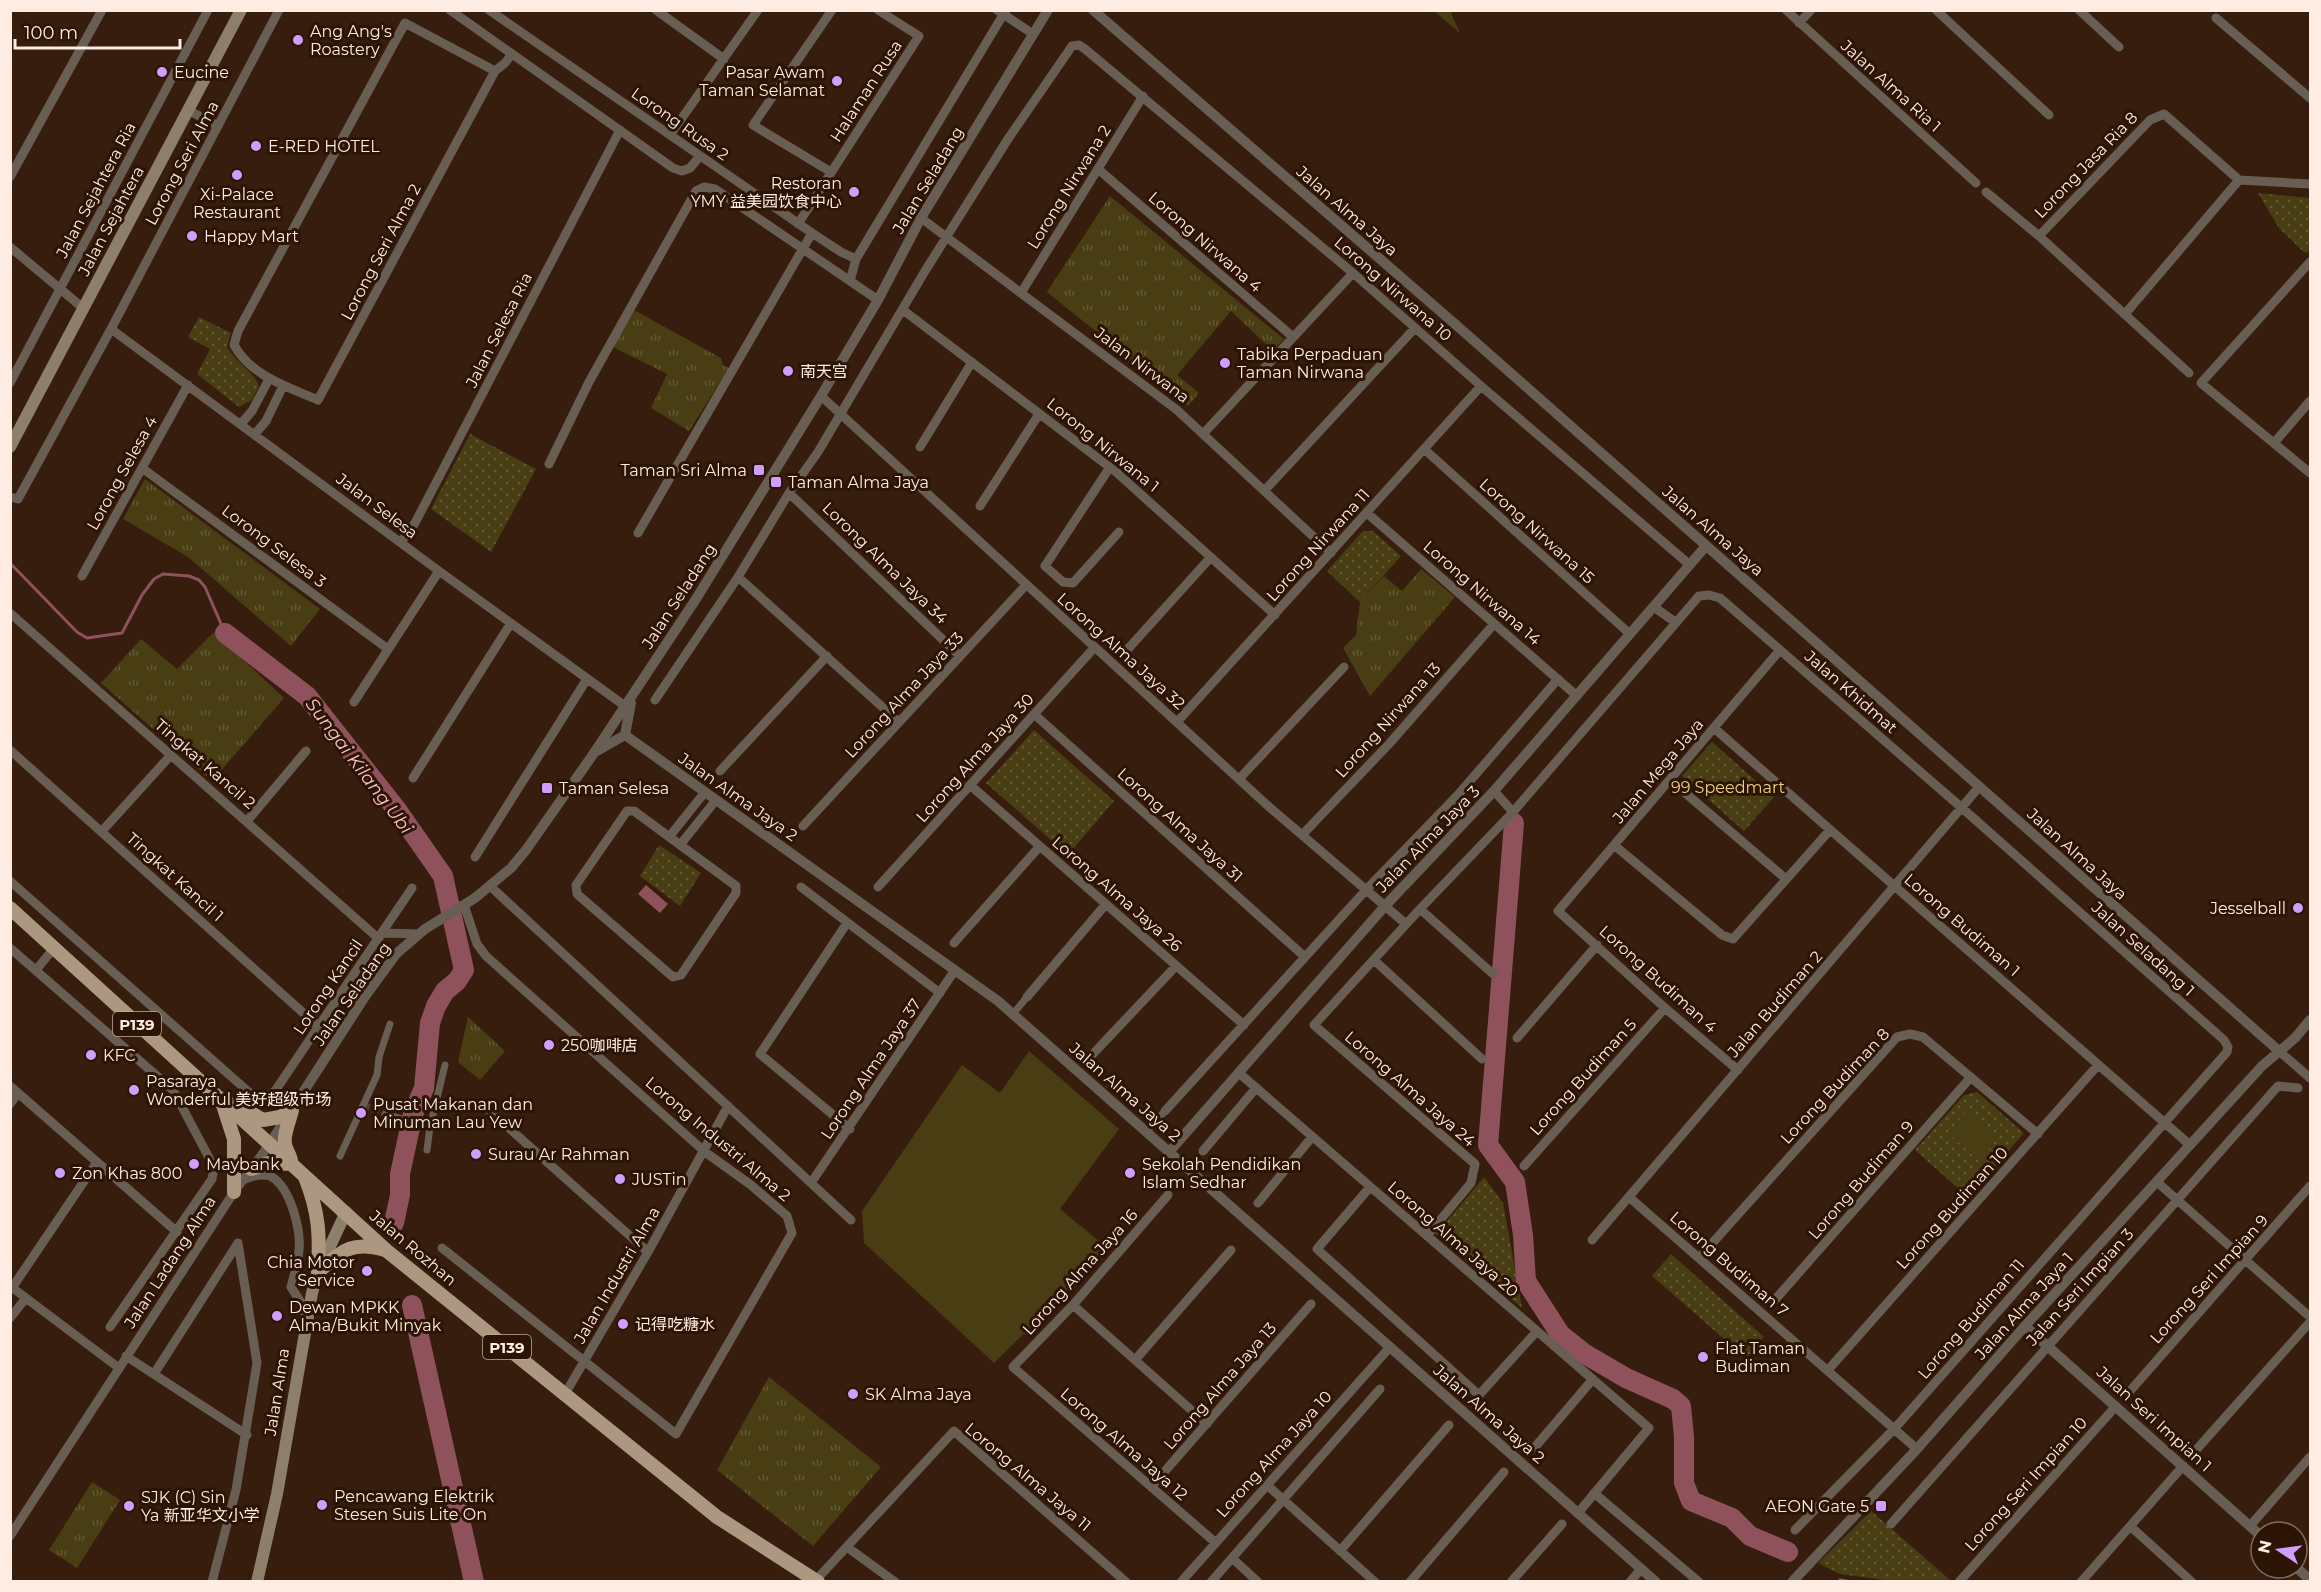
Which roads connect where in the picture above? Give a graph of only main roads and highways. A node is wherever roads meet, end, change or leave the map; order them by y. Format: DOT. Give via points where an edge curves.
graph roads {
  1 [pos="241,10"];
  2 [pos="10,447"];
  3 [pos="10,908"];
  4 [pos="221,1101"];
  5 [pos="291,1164"];
  6 [pos="247,1174"];
  7 [pos="304,1176"];
  8 [pos="234,1192"];
  9 [pos="346,1212"];
  10 [pos="387,1251"];
  11 [pos="318,1272"];
  12 [pos="257,1581"];
  13 [pos="817,1581"];
  1 -- 2 [label="main road, Jalan Sejahtera"];
  3 -- 4 [label="main road, Jalan Rozhan / P139"];
  4 -- 5 [label="main road, Jalan Rozhan / P139"];
  4 -- 5 [label="main road" via="263,1120 292,1110 284,1136"];
  4 -- 8 [label="main road" via="234,1138"];
  5 -- 6 [label="main road" via="269,1163"];
  5 -- 7 [label="main road, Jalan Rozhan / P139"];
  7 -- 9 [label="main road, Jalan Rozhan / P139"];
  7 -- 11 [label="main road" via="317,1212"];
  9 -- 10 [label="main road, Jalan Rozhan / P139"];
  9 -- 11 [label="main road, Jalan Alma"];
  10 -- 11 [label="main road" via="368,1245 350,1247"];
  10 -- 13 [label="main road, Jalan Rozhan / P139" via="717,1517"];
  11 -- 12 [label="main road, Jalan Alma"];
}
